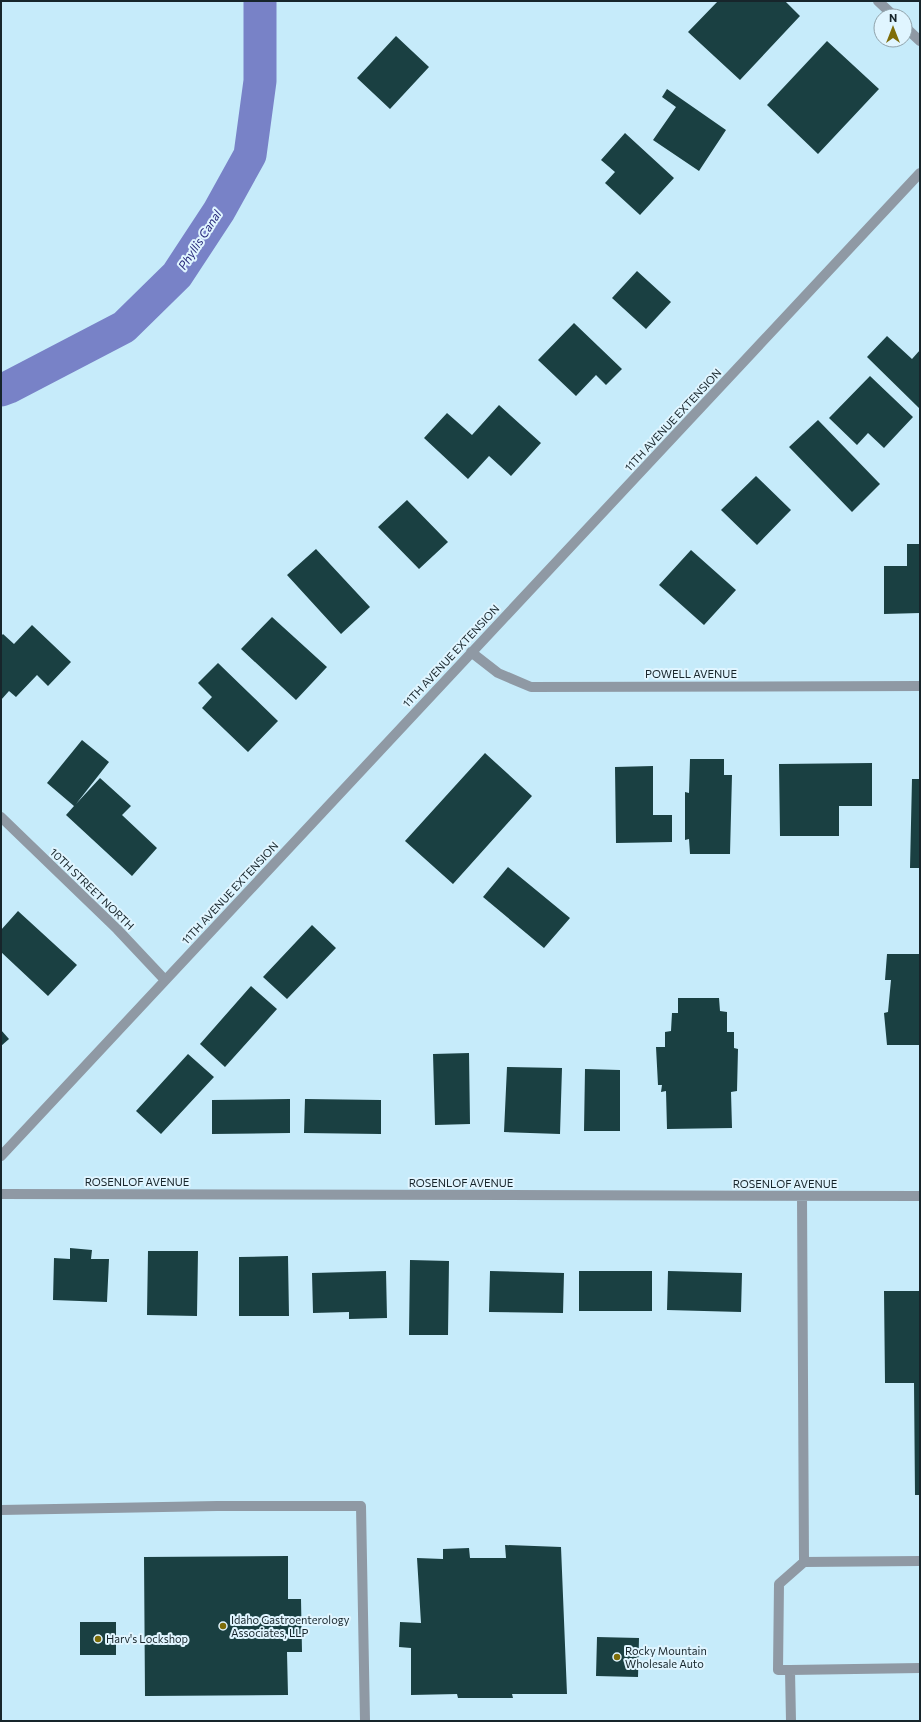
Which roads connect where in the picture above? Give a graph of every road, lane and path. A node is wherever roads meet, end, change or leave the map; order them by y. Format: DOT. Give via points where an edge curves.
graph roads {
  1 [pos="878,1"];
  2 [pos="885,8"];
  3 [pos="920,173"];
  4 [pos="471,652"];
  5 [pos="920,686"];
  6 [pos="1,817"];
  7 [pos="165,980"];
  8 [pos="1,1156"];
  9 [pos="1,1194"];
  10 [pos="802,1196"];
  11 [pos="920,1196"];
  12 [pos="1,1510"];
  13 [pos="920,1561"];
  14 [pos="804,1562"];
  15 [pos="920,1668"];
  16 [pos="790,1670"];
  17 [pos="365,1721"];
  18 [pos="791,1721"];
  1 -- 2 [label="street"];
  3 -- 4 [label="street, 11TH AVENUE EXTENSION"];
  4 -- 5 [label="street, POWELL AVENUE" via="498,673 531,687"];
  4 -- 7 [label="street, 11TH AVENUE EXTENSION"];
  6 -- 7 [label="street, 10TH STREET NORTH" via="117,929"];
  7 -- 8 [label="street, 11TH AVENUE EXTENSION"];
  9 -- 10 [label="street, ROSENLOF AVENUE"];
  10 -- 11 [label="street, ROSENLOF AVENUE"];
  10 -- 14 [label="street"];
  12 -- 17 [label="street" via="361,1506"];
  13 -- 14 [label="street"];
  14 -- 16 [label="street" via="779,1584 778,1670"];
  15 -- 16 [label="street"];
  16 -- 18 [label="street"];
}
